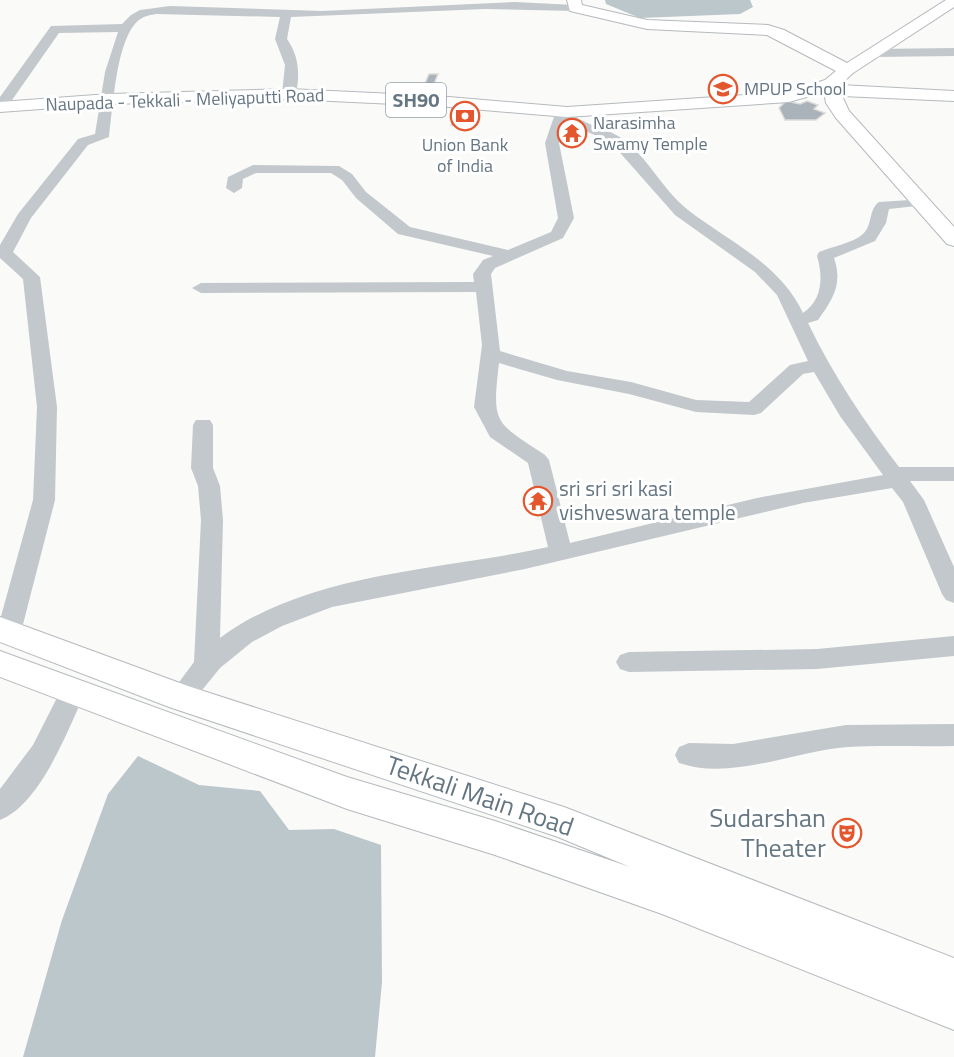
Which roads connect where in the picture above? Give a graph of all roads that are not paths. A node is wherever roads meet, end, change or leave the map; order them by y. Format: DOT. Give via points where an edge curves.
graph roads {
  1 [pos="149,0"];
  2 [pos="299,0"];
  3 [pos="954,1"];
  4 [pos="574,4"];
  5 [pos="144,13"];
  6 [pos="286,14"];
  7 [pos="304,14"];
  8 [pos="124,28"];
  9 [pos="954,52"];
  10 [pos="873,53"];
  11 [pos="847,70"];
  12 [pos="831,88"];
  13 [pos="289,94"];
  14 [pos="954,96"];
  15 [pos="109,99"];
  16 [pos="0,107"];
  17 [pos="563,111"];
  18 [pos="234,188"];
  19 [pos="920,202"];
  20 [pos="24,217"];
  21 [pos="0,218"];
  22 [pos="954,240"];
  23 [pos="2,254"];
  24 [pos="510,255"];
  25 [pos="484,287"];
  26 [pos="201,288"];
  27 [pos="798,320"];
  28 [pos="490,354"];
  29 [pos="819,365"];
  30 [pos="203,425"];
  31 [pos="954,474"];
  32 [pos="895,477"];
  33 [pos="561,553"];
  34 [pos="954,594"];
  35 [pos="3,642"];
  36 [pos="954,646"];
  37 [pos="207,662"];
  38 [pos="629,662"];
  39 [pos="73,690"];
  40 [pos="181,697"];
  41 [pos="954,735"];
  42 [pos="689,755"];
  43 [pos="0,807"];
  44 [pos="954,978"];
  45 [pos="954,1009"];
  1 -- 5 [label="street"];
  2 -- 7 [label="street"];
  3 -- 10 [label="main road, Naupada - Tekkali - Meliyaputti Road / SH90"];
  4 -- 7 [label="street"];
  4 -- 11 [label="main road" via="608,19 659,28 768,30"];
  5 -- 6 [label="street" via="202,10"];
  5 -- 8 [label="street"];
  6 -- 7 [label="street"];
  6 -- 13 [label="street" via="280,39 288,48 294,77"];
  8 -- 15 [label="street"];
  8 -- 16 [label="street" via="56,29"];
  9 -- 10 [label="street"];
  10 -- 11 [label="main road, Naupada - Tekkali - Meliyaputti Road / SH90"];
  11 -- 12 [label="main road, Naupada - Tekkali - Meliyaputti Road / SH90"];
  12 -- 14 [label="main road"];
  12 -- 17 [label="main road, Naupada - Tekkali - Meliyaputti Road / SH90" via="779,98"];
  12 -- 19 [label="main road" via="842,114"];
  13 -- 15 [label="main road, Naupada - Tekkali - Meliyaputti Road / SH90"];
  13 -- 17 [label="main road, Naupada - Tekkali - Meliyaputti Road / SH90"];
  15 -- 16 [label="main road, Naupada - Tekkali - Meliyaputti Road / SH90"];
  15 -- 20 [label="street" via="102,137 83,142"];
  17 -- 24 [label="street" via="552,143 566,218 557,235"];
  17 -- 27 [label="street" via="573,122 620,144 681,212 761,268 785,294"];
  18 -- 24 [label="street" via="236,177 253,169 334,169 404,231"];
  19 -- 22 [label="main road"];
  19 -- 27 [label="street" via="885,205 869,238 825,256 832,276 827,295 812,316"];
  20 -- 21 [label="street"];
  20 -- 23 [label="street"];
  23 -- 35 [label="street" via="31,277 47,407 44,500"];
  24 -- 25 [label="street" via="489,264 482,274"];
  25 -- 26 [label="street"];
  25 -- 28 [label="street"];
  27 -- 29 [label="street"];
  28 -- 29 [label="street" via="564,376 631,388 696,406 754,409 797,369"];
  28 -- 33 [label="street" via="484,406 497,432 538,460"];
  29 -- 32 [label="street"];
  30 -- 37 [label="street" via="202,468 209,486 212,520"];
  31 -- 32 [label="street"];
  32 -- 33 [label="street" via="766,502"];
  32 -- 34 [label="street" via="913,500"];
  33 -- 37 [label="street" via="298,609 228,645"];
  35 -- 39 [label="main road, Tekkali Main Road"];
  35 -- 40 [label="main road, Tekkali Main Road"];
  36 -- 38 [label="street" via="817,659"];
  37 -- 40 [label="street"];
  39 -- 43 [label="street" via="38,761 18,792"];
  39 -- 45 [label="main road, Tekkali Main Road" via="347,793 495,838 663,896"];
  40 -- 44 [label="main road, Tekkali Main Road" via="564,823"];
  41 -- 42 [label="street" via="846,736 733,756"];
}
